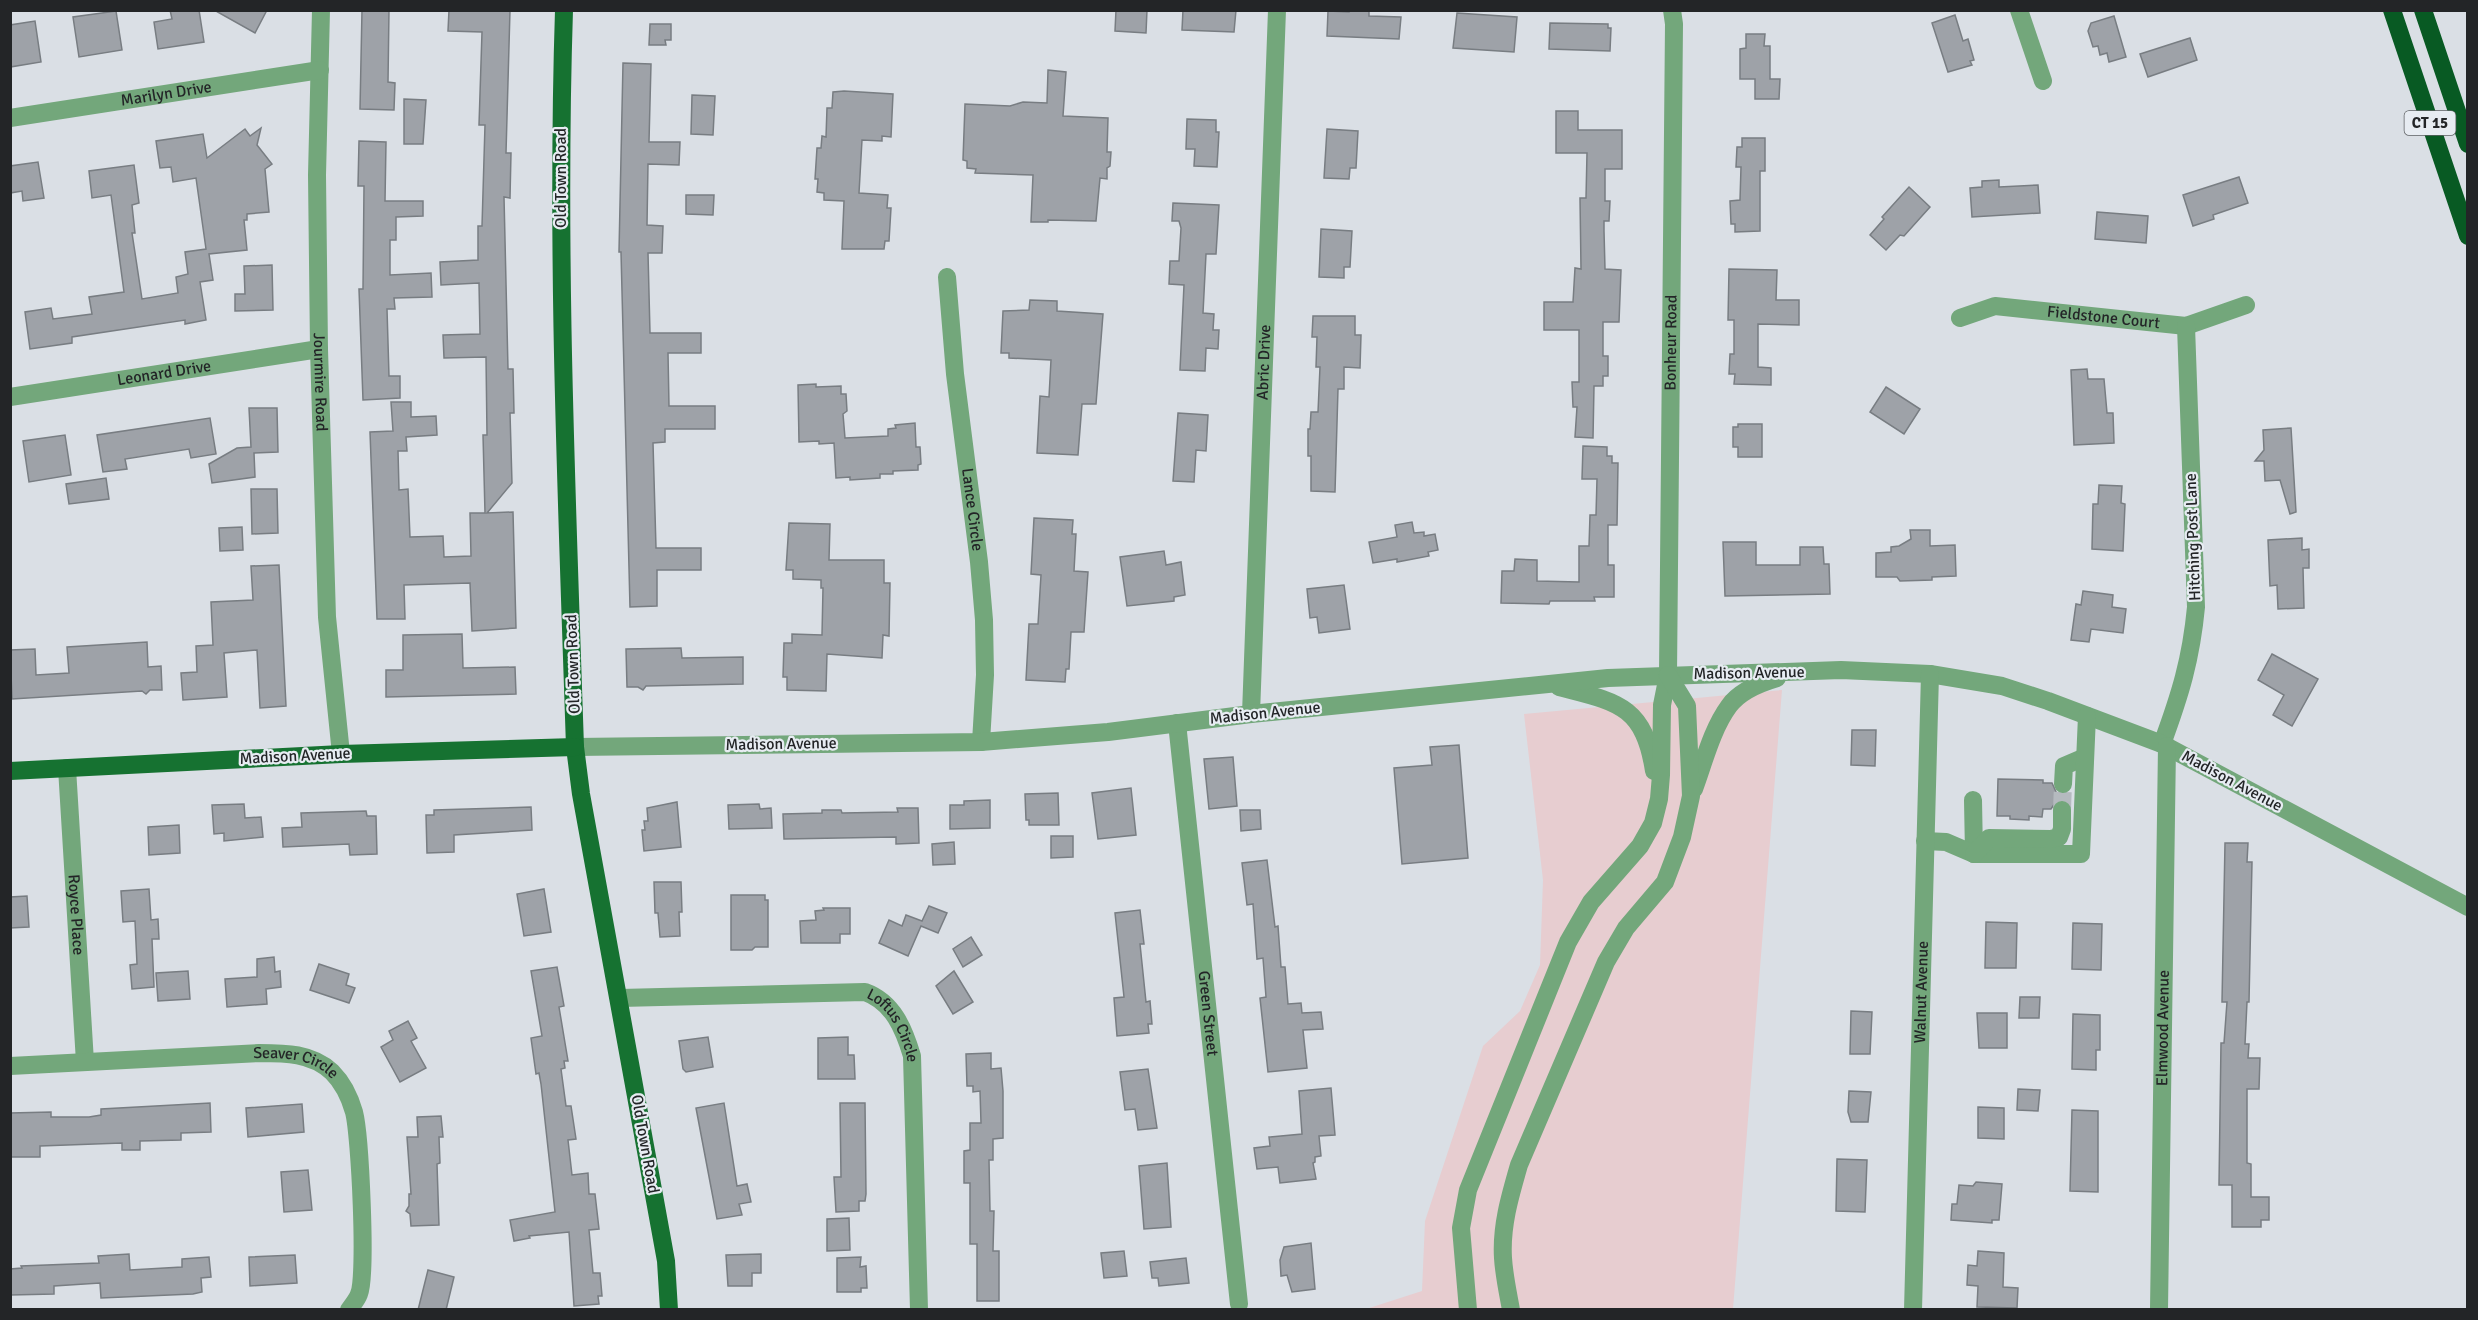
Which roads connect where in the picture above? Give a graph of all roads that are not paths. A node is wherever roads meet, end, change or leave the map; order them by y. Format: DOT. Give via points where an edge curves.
graph roads {
  1 [pos="321,10"];
  2 [pos="564,10"];
  3 [pos="1277,10"];
  4 [pos="1672,10"];
  5 [pos="2019,10"];
  6 [pos="2392,10"];
  7 [pos="2423,10"];
  8 [pos="320,70"];
  9 [pos="2043,81"];
  10 [pos="10,118"];
  11 [pos="2468,144"];
  12 [pos="2468,236"];
  13 [pos="947,277"];
  14 [pos="2246,305"];
  15 [pos="1960,318"];
  16 [pos="2186,326"];
  17 [pos="319,349"];
  18 [pos="10,397"];
  19 [pos="1793,673"];
  20 [pos="1930,674"];
  21 [pos="1668,675"];
  22 [pos="1543,683"];
  23 [pos="1251,714"];
  24 [pos="2087,716"];
  25 [pos="1177,723"];
  26 [pos="981,742"];
  27 [pos="2164,745"];
  28 [pos="575,747"];
  29 [pos="341,754"];
  30 [pos="2085,757"];
  31 [pos="67,768"];
  32 [pos="10,771"];
  33 [pos="2063,784"];
  34 [pos="1691,796"];
  35 [pos="1659,800"];
  36 [pos="1973,800"];
  37 [pos="2062,810"];
  38 [pos="1925,841"];
  39 [pos="1974,854"];
  40 [pos="2468,907"];
  41 [pos="620,998"];
  42 [pos="85,1062"];
  43 [pos="10,1066"];
  44 [pos="1239,1304"];
  45 [pos="349,1310"];
  46 [pos="669,1310"];
  47 [pos="919,1310"];
  48 [pos="1468,1310"];
  49 [pos="1511,1310"];
  50 [pos="1913,1310"];
  51 [pos="2159,1310"];
  1 -- 8 [label="street, Jourmire Road"];
  2 -- 28 [label="main road, Old Town Road" via="560,116 562,342"];
  3 -- 23 [label="street, Abric Drive"];
  4 -- 21 [label="street, Bonheur Road"];
  5 -- 9 [label="street"];
  6 -- 12 [label="highway, CT 15"];
  7 -- 11 [label="highway, CT 15"];
  8 -- 10 [label="street, Marilyn Drive"];
  8 -- 17 [label="street, Jourmire Road"];
  13 -- 26 [label="street, Lance Circle" via="984,620"];
  14 -- 16 [label="street, Fieldstone Court"];
  15 -- 16 [label="street, Fieldstone Court" via="1995,306"];
  16 -- 27 [label="street, Hitching Post Lane" via="2196,608 2184,681"];
  17 -- 18 [label="street, Leonard Drive"];
  17 -- 29 [label="street, Jourmire Road" via="327,617"];
  19 -- 20 [label="street, Madison Avenue" via="1841,670"];
  19 -- 21 [label="street, Madison Avenue"];
  19 -- 34 [label="street" via="1757,684 1730,705"];
  20 -- 24 [label="street, Madison Avenue" via="2002,686"];
  20 -- 38 [label="street, Walnut Avenue"];
  21 -- 22 [label="street, Madison Avenue"];
  21 -- 34 [label="street" via="1687,706"];
  21 -- 35 [label="street, Bonheur Road" via="1662,705"];
  22 -- 23 [label="street, Madison Avenue"];
  22 -- 35 [label="street" via="1611,700 1641,725"];
  23 -- 25 [label="street, Madison Avenue"];
  24 -- 27 [label="street, Madison Avenue"];
  24 -- 30 [label="street"];
  25 -- 26 [label="street, Madison Avenue"];
  25 -- 44 [label="street, Green Street"];
  26 -- 28 [label="street, Madison Avenue"];
  27 -- 40 [label="street, Madison Avenue"];
  27 -- 51 [label="street, Elmwood Avenue"];
  28 -- 29 [label="main road, Madison Avenue"];
  28 -- 41 [label="main road, Old Town Road"];
  29 -- 31 [label="main road, Madison Avenue"];
  30 -- 33 [label="street" via="2064,766"];
  30 -- 39 [label="street" via="2080,854"];
  31 -- 32 [label="main road, Madison Avenue"];
  31 -- 42 [label="street, Royce Place"];
  34 -- 49 [label="street" via="1682,837 1665,882 1626,928 1606,962 1519,1165 1502,1232"];
  35 -- 48 [label="street" via="1653,823 1640,846 1591,902 1568,942 1481,1153 1468,1190 1461,1228"];
  36 -- 39 [label="street"];
  37 -- 39 [label="street" via="2059,837 1989,838"];
  38 -- 39 [label="street" via="1946,842"];
  38 -- 50 [label="street, Walnut Avenue"];
  41 -- 46 [label="main road, Old Town Road" via="666,1261"];
  41 -- 47 [label="street, Loftus Circle" via="865,992 877,996 890,1008 907,1037 912,1056"];
  42 -- 43 [label="street, Seaver Circle"];
  42 -- 45 [label="street, Seaver Circle" via="289,1053 315,1060 332,1072 345,1089 354,1114 360,1188 363,1272 360,1294"];
}
